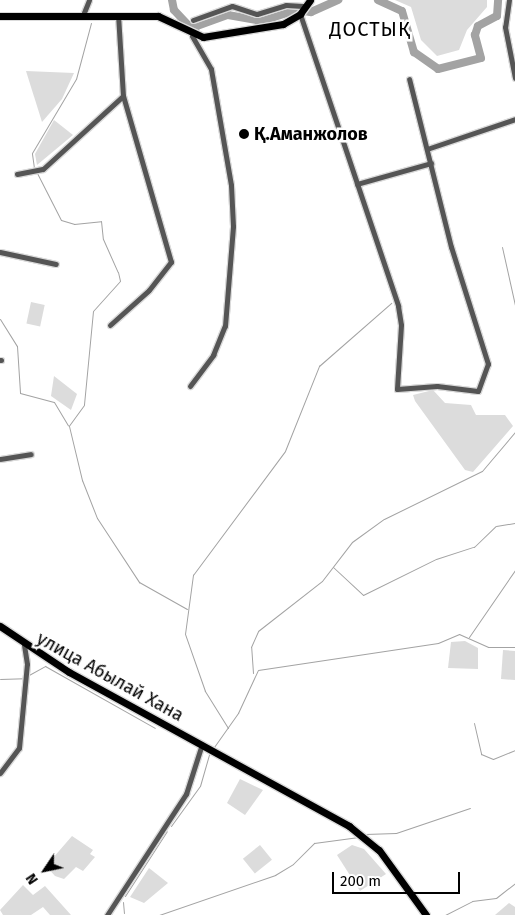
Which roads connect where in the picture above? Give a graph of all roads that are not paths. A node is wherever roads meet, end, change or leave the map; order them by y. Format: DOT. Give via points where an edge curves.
graph roads {
  1 [pos="89,0"];
  2 [pos="310,0"];
  3 [pos="509,0"];
  4 [pos="303,6"];
  5 [pos="118,14"];
  6 [pos="300,14"];
  7 [pos="82,15"];
  8 [pos="0,16"];
  9 [pos="193,20"];
  10 [pos="192,36"];
  11 [pos="515,78"];
  12 [pos="409,79"];
  13 [pos="123,96"];
  14 [pos="515,119"];
  15 [pos="427,149"];
  16 [pos="431,163"];
  17 [pos="17,174"];
  18 [pos="357,184"];
  19 [pos="0,252"];
  20 [pos="56,264"];
  21 [pos="110,325"];
  22 [pos="190,386"];
  23 [pos="31,454"];
  24 [pos="0,459"];
  25 [pos="0,626"];
  26 [pos="24,645"];
  27 [pos="202,744"];
  28 [pos="0,773"];
  29 [pos="107,915"];
  30 [pos="426,915"];
  1 -- 7 [label="street"];
  2 -- 4 [label="main road"];
  3 -- 11 [label="street" via="506,27"];
  4 -- 6 [label="main road"];
  4 -- 9 [label="street" via="286,5 257,14 232,6"];
  5 -- 7 [label="main road"];
  5 -- 10 [label="main road" via="158,16"];
  5 -- 13 [label="street"];
  6 -- 10 [label="main road" via="268,28"];
  6 -- 18 [label="street"];
  7 -- 8 [label="main road"];
  10 -- 22 [label="street" via="211,69 231,185 233,226 224,326 213,355"];
  12 -- 15 [label="street"];
  13 -- 17 [label="street" via="43,169"];
  13 -- 21 [label="street" via="171,262 149,290"];
  14 -- 15 [label="street"];
  15 -- 16 [label="street"];
  16 -- 18 [label="street"];
  16 -- 18 [label="street" via="488,364 478,391 437,386 397,389 401,325 398,306"];
  19 -- 20 [label="street"];
  23 -- 24 [label="street"];
  25 -- 26 [label="main road, улица Абылай Хана"];
  26 -- 27 [label="main road, улица Абылай Хана"];
  26 -- 28 [label="street" via="27,664 19,748"];
  27 -- 29 [label="street" via="186,794"];
  27 -- 30 [label="main road, улица Абылай Хана" via="362,835 391,864"];
}
